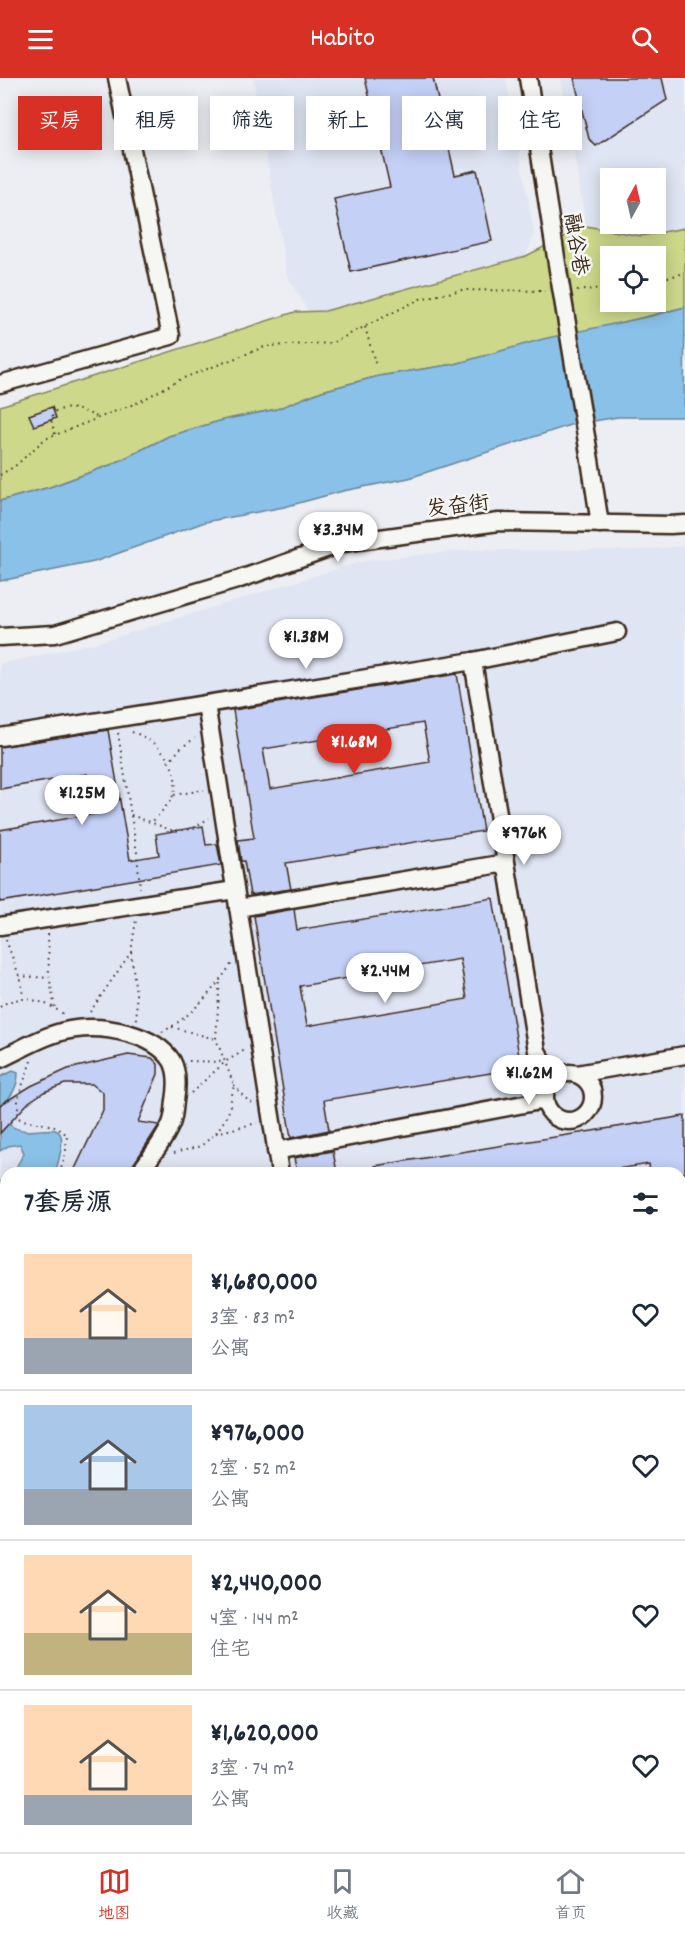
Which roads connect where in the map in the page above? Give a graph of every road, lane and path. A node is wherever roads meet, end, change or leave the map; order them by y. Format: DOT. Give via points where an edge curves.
graph roads {
  1 [pos="117,78"];
  2 [pos="528,78"];
  3 [pos="685,273"];
  4 [pos="666,278"];
  5 [pos="600,288"];
  6 [pos="551,291"];
  7 [pos="573,291"];
  8 [pos="365,327"];
  9 [pos="376,366"];
  10 [pos="0,384"];
  11 [pos="99,418"];
  12 [pos="55,435"];
  13 [pos="0,476"];
  14 [pos="600,524"];
  15 [pos="685,524"];
  16 [pos="617,632"];
  17 [pos="0,637"];
  18 [pos="473,661"];
  19 [pos="206,704"];
  20 [pos="116,723"];
  21 [pos="210,728"];
  22 [pos="0,737"];
  23 [pos="168,762"];
  24 [pos="219,789"];
  25 [pos="174,795"];
  26 [pos="222,807"];
  27 [pos="131,815"];
  28 [pos="151,823"];
  29 [pos="506,863"];
  30 [pos="235,890"];
  31 [pos="139,905"];
  32 [pos="238,908"];
  33 [pos="47,919"];
  34 [pos="0,926"];
  35 [pos="244,945"];
  36 [pos="131,952"];
  37 [pos="20,976"];
  38 [pos="49,978"];
  39 [pos="220,978"];
  40 [pos="23,999"];
  41 [pos="0,1003"];
  42 [pos="4,1004"];
  43 [pos="0,1007"];
  44 [pos="55,1009"];
  45 [pos="77,1027"];
  46 [pos="172,1027"];
  47 [pos="141,1038"];
  48 [pos="216,1039"];
  49 [pos="37,1041"];
  50 [pos="259,1041"];
  51 [pos="166,1055"];
  52 [pos="685,1055"];
  53 [pos="0,1059"];
  54 [pos="225,1062"];
  55 [pos="576,1074"];
  56 [pos="553,1079"];
  57 [pos="234,1085"];
  58 [pos="545,1100"];
  59 [pos="175,1106"];
  60 [pos="271,1116"];
  61 [pos="216,1133"];
  62 [pos="276,1151"];
  63 [pos="151,1158"];
  64 [pos="62,1167"];
  65 [pos="144,1167"];
  66 [pos="279,1167"];
  1 -- 10 [label="street" via="171,336"];
  2 -- 14 [label="street, 融谷巷, bridge"];
  3 -- 4 [label="path"];
  5 -- 7 [label="path"];
  6 -- 8 [label="path" via="462,290 420,299"];
  8 -- 9 [label="path"];
  8 -- 11 [label="path" via="332,343 267,346 182,379"];
  11 -- 12 [label="path"];
  11 -- 12 [label="path" via="80,409 57,410 51,420"];
  12 -- 13 [label="path"];
  14 -- 15 [label="street, 发奋街"];
  14 -- 17 [label="street, 发奋街" via="499,522 343,543 237,580 55,634"];
  16 -- 18 [label="street"];
  18 -- 19 [label="street"];
  18 -- 29 [label="street"];
  19 -- 20 [label="street"];
  19 -- 21 [label="street"];
  20 -- 22 [label="street"];
  20 -- 23 [label="path" via="141,735 164,753"];
  20 -- 27 [label="path"];
  21 -- 23 [label="path"];
  21 -- 24 [label="street"];
  23 -- 25 [label="path" via="176,779"];
  24 -- 25 [label="path"];
  24 -- 26 [label="street"];
  25 -- 28 [label="path"];
  26 -- 28 [label="path" via="192,829 174,831"];
  26 -- 30 [label="street"];
  27 -- 28 [label="path"];
  27 -- 31 [label="path"];
  29 -- 32 [label="street"];
  29 -- 56 [label="street" via="537,1051"];
  30 -- 31 [label="street"];
  30 -- 32 [label="street"];
  31 -- 33 [label="street"];
  31 -- 36 [label="path"];
  32 -- 35 [label="street"];
  33 -- 34 [label="street"];
  33 -- 38 [label="path"];
  34 -- 37 [label="path"];
  35 -- 39 [label="path"];
  35 -- 50 [label="street"];
  36 -- 45 [label="path"];
  36 -- 47 [label="path"];
  37 -- 38 [label="path"];
  37 -- 40 [label="path"];
  38 -- 44 [label="path"];
  39 -- 46 [label="path" via="205,998"];
  39 -- 48 [label="path"];
  40 -- 42 [label="path"];
  40 -- 44 [label="path" via="42,1001"];
  41 -- 42 [label="path"];
  42 -- 43 [label="path"];
  44 -- 45 [label="path"];
  45 -- 47 [label="street"];
  45 -- 49 [label="street"];
  46 -- 47 [label="path"];
  46 -- 48 [label="path"];
  47 -- 51 [label="street" via="159,1046"];
  48 -- 54 [label="path"];
  49 -- 53 [label="street"];
  49 -- 64 [label="path" via="18,1098 18,1118 56,1125 67,1135"];
  50 -- 54 [label="path"];
  50 -- 60 [label="street"];
  51 -- 54 [label="path" via="195,1062"];
  51 -- 59 [label="street" via="173,1062"];
  52 -- 55 [label="street"];
  54 -- 57 [label="path"];
  54 -- 59 [label="path"];
  55 -- 56 [label="street" via="560,1074"];
  55 -- 58 [label="street" via="593,1091 587,1113 573,1120 558,1118"];
  56 -- 58 [label="street"];
  57 -- 60 [label="path"];
  57 -- 61 [label="path" via="228,1115"];
  58 -- 62 [label="street"];
  59 -- 63 [label="street" via="173,1121"];
  60 -- 61 [label="path"];
  60 -- 62 [label="street"];
  61 -- 63 [label="path" via="201,1146"];
  62 -- 66 [label="street"];
  63 -- 65 [label="street"];
}
